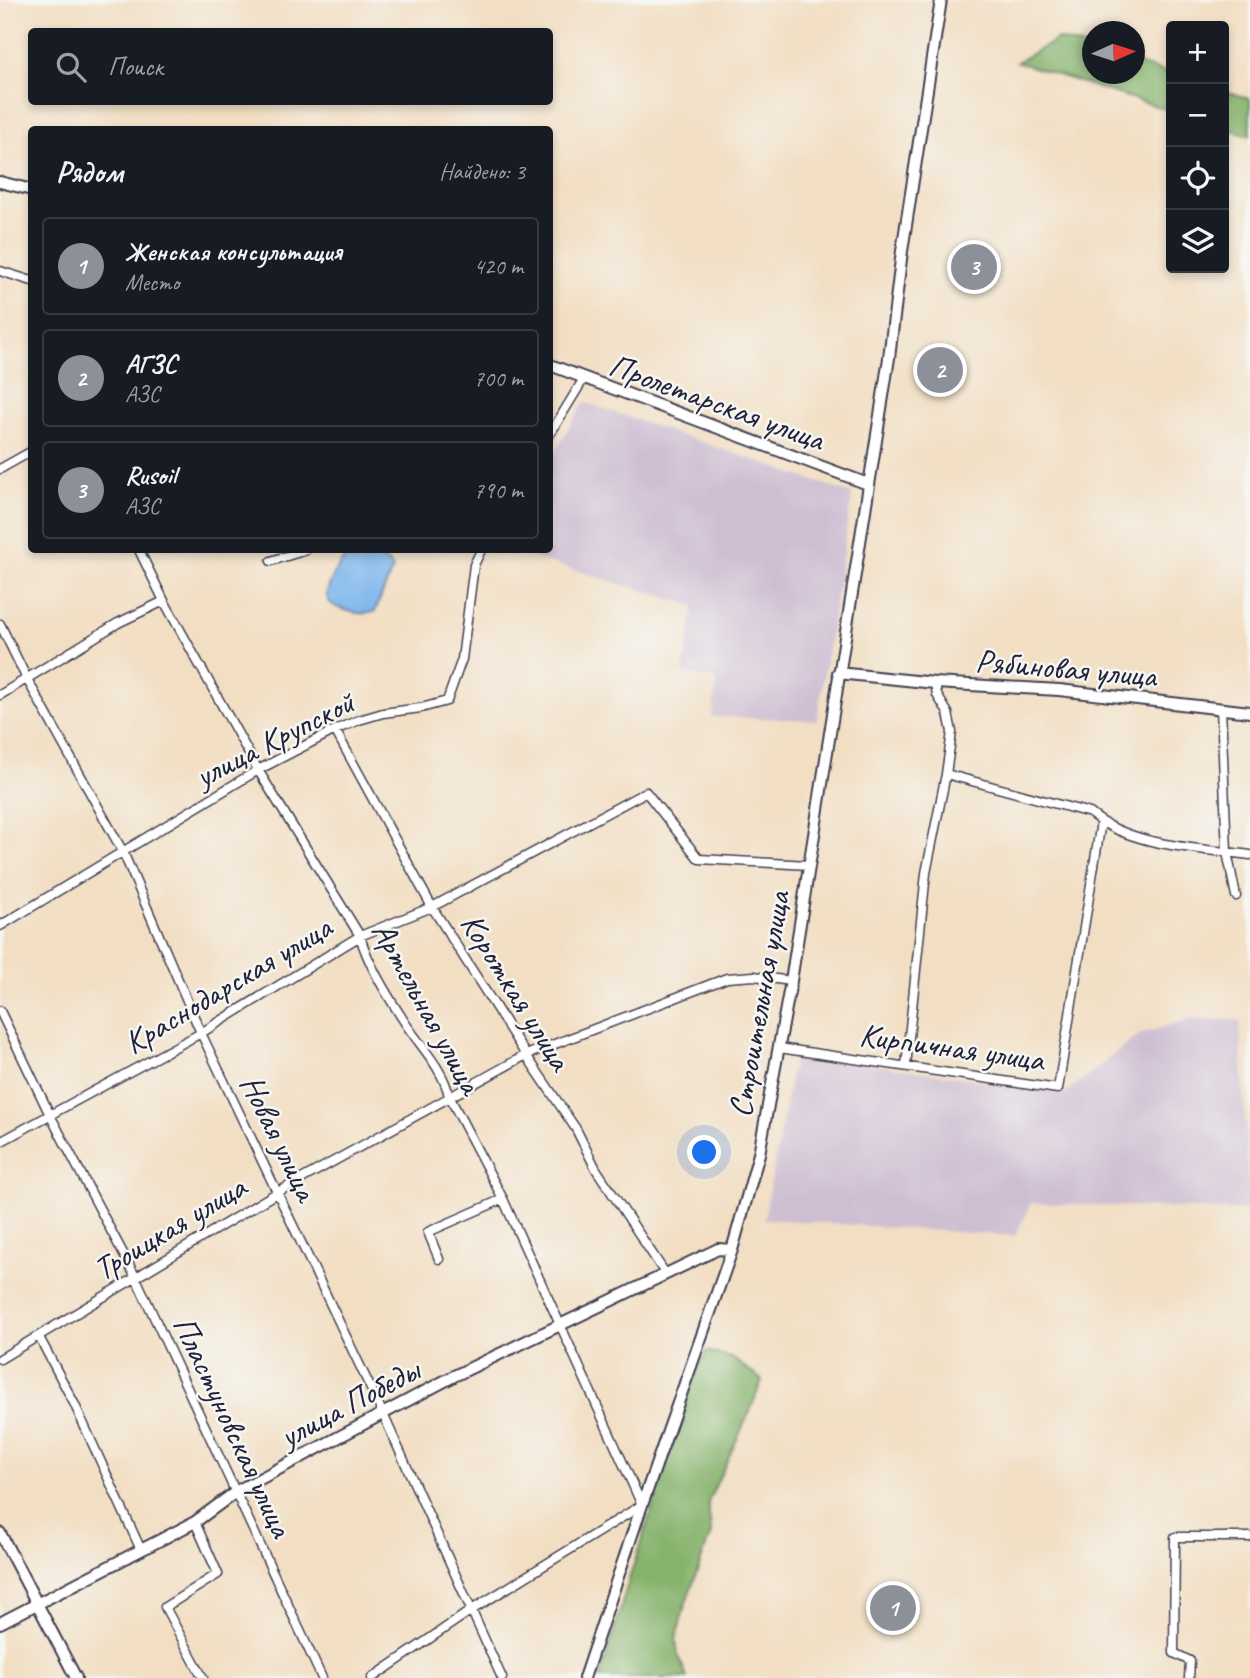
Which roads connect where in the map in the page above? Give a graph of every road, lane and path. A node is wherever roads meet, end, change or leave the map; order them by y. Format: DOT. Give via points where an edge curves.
graph roads {
  1 [pos="941,0"];
  2 [pos="0,182"];
  3 [pos="28,189"];
  4 [pos="0,271"];
  5 [pos="28,280"];
  6 [pos="553,366"];
  7 [pos="583,380"];
  8 [pos="553,429"];
  9 [pos="28,453"];
  10 [pos="0,469"];
  11 [pos="868,484"];
  12 [pos="140,553"];
  13 [pos="296,553"];
  14 [pos="480,553"];
  15 [pos="271,561"];
  16 [pos="164,601"];
  17 [pos="0,624"];
  18 [pos="838,673"];
  19 [pos="27,679"];
  20 [pos="934,683"];
  21 [pos="0,695"];
  22 [pos="1221,708"];
  23 [pos="1250,712"];
  24 [pos="335,730"];
  25 [pos="258,769"];
  26 [pos="946,774"];
  27 [pos="1101,822"];
  28 [pos="123,852"];
  29 [pos="1227,852"];
  30 [pos="1250,855"];
  31 [pos="809,866"];
  32 [pos="1236,896"];
  33 [pos="432,907"];
  34 [pos="0,926"];
  35 [pos="360,936"];
  36 [pos="792,981"];
  37 [pos="0,1011"];
  38 [pos="201,1034"];
  39 [pos="779,1048"];
  40 [pos="526,1055"];
  41 [pos="906,1066"];
  42 [pos="449,1096"];
  43 [pos="50,1115"];
  44 [pos="0,1142"];
  45 [pos="278,1192"];
  46 [pos="503,1199"];
  47 [pos="732,1250"];
  48 [pos="439,1259"];
  49 [pos="665,1273"];
  50 [pos="135,1276"];
  51 [pos="561,1325"];
  52 [pos="39,1337"];
  53 [pos="0,1359"];
  54 [pos="383,1415"];
  55 [pos="237,1491"];
  56 [pos="642,1505"];
  57 [pos="195,1522"];
  58 [pos="0,1533"];
  59 [pos="1250,1537"];
  60 [pos="141,1550"];
  61 [pos="36,1604"];
  62 [pos="470,1611"];
  63 [pos="0,1623"];
  64 [pos="76,1678"];
  65 [pos="203,1678"];
  66 [pos="322,1678"];
  67 [pos="372,1678"];
  68 [pos="502,1678"];
  69 [pos="584,1678"];
  70 [pos="1189,1678"];
  1 -- 11 [label="street, Строительная улица"];
  2 -- 3 [label="street"];
  4 -- 5 [label="street"];
  6 -- 7 [label="street, Пролетарская улица"];
  7 -- 8 [label="street"];
  7 -- 11 [label="street, Пролетарская улица"];
  9 -- 10 [label="street"];
  11 -- 18 [label="street, Строительная улица"];
  12 -- 16 [label="street, Артельная улица"];
  13 -- 15 [label="street"];
  14 -- 24 [label="street, улица Крупской" via="474,565 462,659 447,701 383,713"];
  16 -- 19 [label="street" via="118,623"];
  16 -- 25 [label="street, Артельная улица"];
  17 -- 19 [label="street, Новая улица"];
  18 -- 20 [label="street, Рябиновая улица"];
  18 -- 31 [label="street, Строительная улица"];
  19 -- 21 [label="street"];
  19 -- 28 [label="street, Новая улица"];
  20 -- 22 [label="street, Рябиновая улица" via="1059,690"];
  20 -- 26 [label="street" via="952,732"];
  22 -- 23 [label="street, Рябиновая улица"];
  22 -- 29 [label="street"];
  24 -- 25 [label="street, улица Крупской"];
  24 -- 33 [label="street, Короткая улица"];
  25 -- 28 [label="street, улица Крупской"];
  25 -- 35 [label="street, Артельная улица"];
  26 -- 27 [label="street" via="1090,813"];
  26 -- 41 [label="street" via="926,873"];
  27 -- 29 [label="street" via="1138,838"];
  27 -- 41 [label="street, Кирпичная улица" via="1058,1089"];
  28 -- 34 [label="street, улица Крупской"];
  28 -- 38 [label="street, Новая улица"];
  29 -- 30 [label="street"];
  29 -- 32 [label="street"];
  31 -- 33 [label="street, Краснодарская улица" via="699,859 646,792"];
  31 -- 36 [label="street, Строительная улица"];
  33 -- 35 [label="street, Краснодарская улица"];
  33 -- 40 [label="street, Короткая улица"];
  35 -- 38 [label="street, Краснодарская улица"];
  35 -- 42 [label="street, Артельная улица" via="402,1019"];
  36 -- 39 [label="street, Строительная улица"];
  36 -- 40 [label="street, Троицкая улица" via="727,978"];
  37 -- 43 [label="street, Пластуновская улица"];
  38 -- 43 [label="street, Краснодарская улица"];
  38 -- 45 [label="street, Новая улица"];
  39 -- 41 [label="street, Кирпичная улица"];
  39 -- 47 [label="street, Строительная улица" via="759,1154"];
  40 -- 42 [label="street, Троицкая улица"];
  40 -- 49 [label="street, Короткая улица"];
  42 -- 45 [label="street, Троицкая улица"];
  42 -- 46 [label="street, Артельная улица"];
  43 -- 44 [label="street, Краснодарская улица"];
  43 -- 50 [label="street, Пластуновская улица"];
  45 -- 50 [label="street, Троицкая улица"];
  45 -- 54 [label="street, Новая улица"];
  46 -- 48 [label="street" via="428,1232"];
  46 -- 51 [label="street, Артельная улица"];
  47 -- 49 [label="street, улица Победы" via="718,1249"];
  47 -- 56 [label="street, Строительная улица"];
  49 -- 51 [label="street, улица Победы"];
  50 -- 52 [label="street, Троицкая улица"];
  50 -- 55 [label="street, Пластуновская улица"];
  51 -- 54 [label="street, улица Победы"];
  51 -- 56 [label="street, Артельная улица"];
  52 -- 53 [label="street, Троицкая улица"];
  52 -- 60 [label="street"];
  54 -- 55 [label="street, улица Победы"];
  54 -- 62 [label="street, Новая улица"];
  55 -- 57 [label="street, улица Победы"];
  55 -- 66 [label="street, Пластуновская улица"];
  56 -- 62 [label="street"];
  56 -- 69 [label="street, Строительная улица"];
  57 -- 60 [label="street, улица Победы"];
  57 -- 65 [label="street" via="218,1574 164,1607"];
  58 -- 61 [label="street"];
  59 -- 70 [label="street" via="1175,1537 1174,1653 1190,1661"];
  60 -- 61 [label="street, улица Победы"];
  61 -- 63 [label="street, улица Победы"];
  61 -- 64 [label="street"];
  62 -- 67 [label="street"];
  62 -- 68 [label="street, Новая улица"];
}
